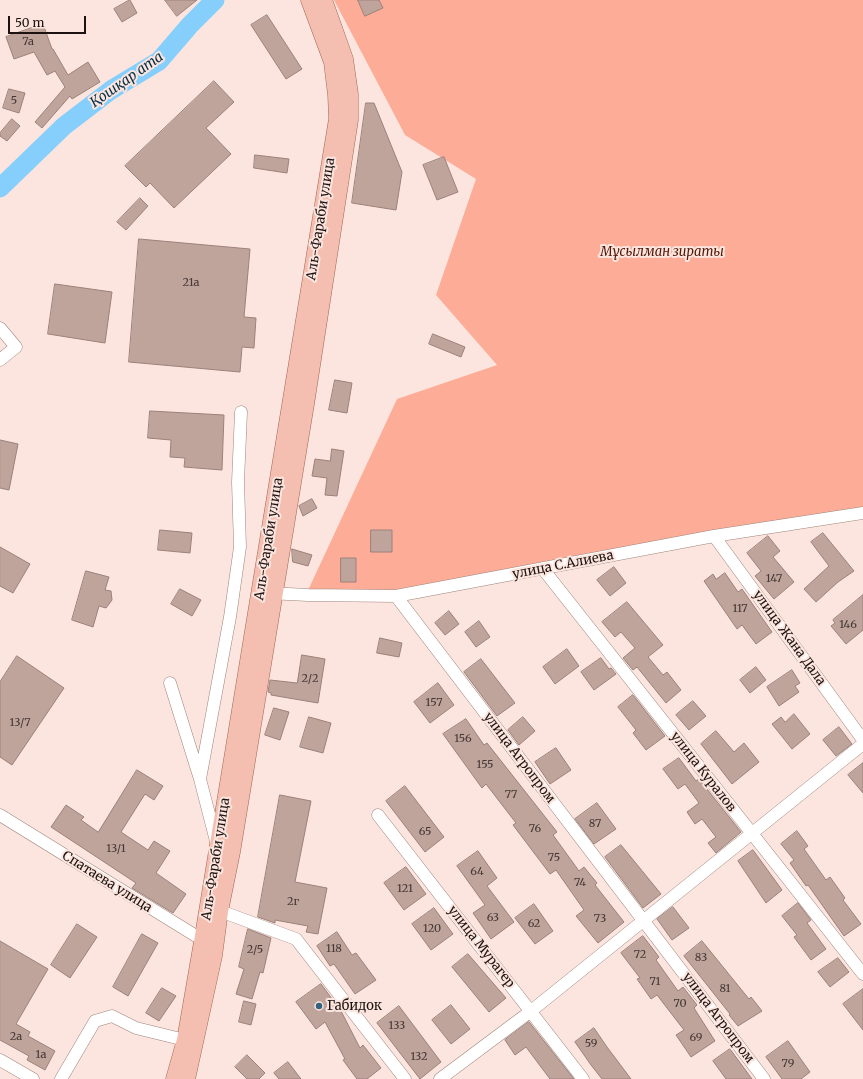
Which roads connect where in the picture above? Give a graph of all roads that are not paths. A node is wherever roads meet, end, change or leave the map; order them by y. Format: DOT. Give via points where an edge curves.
graph roads {
  1 [pos="309,0"];
  2 [pos="324,0"];
  3 [pos="0,328"];
  4 [pos="0,360"];
  5 [pos="241,412"];
  6 [pos="863,513"];
  7 [pos="714,536"];
  8 [pos="544,569"];
  9 [pos="268,593"];
  10 [pos="396,596"];
  11 [pos="170,683"];
  12 [pos="863,740"];
  13 [pos="863,744"];
  14 [pos="200,779"];
  15 [pos="0,815"];
  16 [pos="378,815"];
  17 [pos="751,833"];
  18 [pos="218,848"];
  19 [pos="220,911"];
  20 [pos="643,920"];
  21 [pos="209,944"];
  22 [pos="863,974"];
  23 [pos="531,1011"];
  24 [pos="185,1040"];
  25 [pos="0,1060"];
  26 [pos="34,1079"];
  27 [pos="61,1079"];
  28 [pos="174,1079"];
  29 [pos="187,1079"];
  30 [pos="405,1079"];
  31 [pos="440,1079"];
  32 [pos="583,1079"];
  33 [pos="764,1079"];
  1 -- 9 [label="main road, Аль-Фараби улица" via="332,62 337,119"];
  2 -- 9 [label="main road, Аль-Фараби улица" via="344,59 350,94 350,120"];
  3 -- 4 [label="street" via="16,347"];
  5 -- 14 [label="street" via="238,482 240,547 230,617"];
  6 -- 7 [label="street, улица С.Алиева"];
  7 -- 8 [label="street, улица С.Алиева"];
  7 -- 12 [label="street, улица Жана Дала"];
  8 -- 10 [label="street, улица С.Алиева"];
  8 -- 17 [label="street, улица Куралов"];
  9 -- 10 [label="street, улица С.Алиева"];
  9 -- 18 [label="main road, Аль-Фараби улица"];
  9 -- 19 [label="main road, Аль-Фараби улица" via="232,852"];
  10 -- 20 [label="street, улица Агропром"];
  11 -- 14 [label="street"];
  13 -- 17 [label="street"];
  14 -- 18 [label="street"];
  15 -- 21 [label="street, Спатаева улица"];
  16 -- 23 [label="street, улица Мурагер"];
  17 -- 20 [label="street"];
  17 -- 22 [label="street, улица Куралов"];
  18 -- 21 [label="main road, Аль-Фараби улица"];
  19 -- 21 [label="main road, Аль-Фараби улица"];
  19 -- 30 [label="street" via="296,939"];
  20 -- 23 [label="street"];
  20 -- 33 [label="street, улица Агропром"];
  21 -- 24 [label="main road, Аль-Фараби улица"];
  21 -- 29 [label="main road, Аль-Фараби улица"];
  23 -- 31 [label="street"];
  23 -- 32 [label="street, улица Мурагер"];
  24 -- 27 [label="street" via="136,1028 112,1016 102,1018 95,1021"];
  24 -- 28 [label="main road, Аль-Фараби улица"];
  25 -- 26 [label="street"];
}
